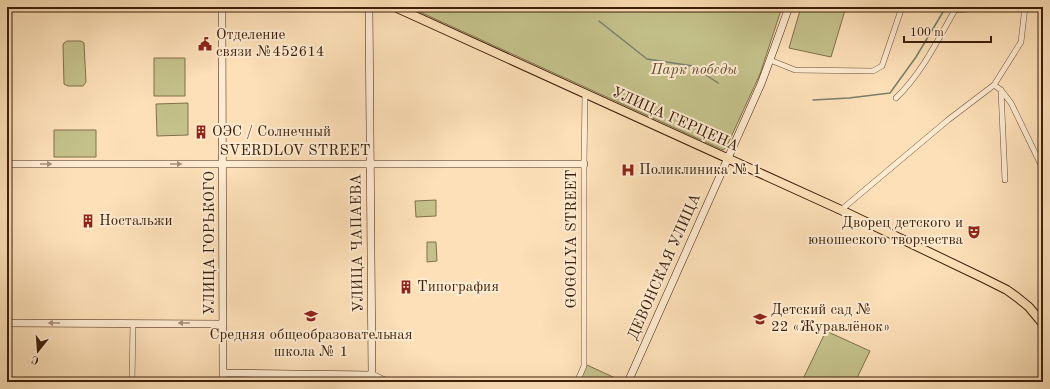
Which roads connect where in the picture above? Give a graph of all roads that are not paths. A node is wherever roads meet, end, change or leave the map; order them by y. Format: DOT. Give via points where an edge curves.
graph roads {
  1 [pos="222,7"];
  2 [pos="369,7"];
  3 [pos="395,7"];
  4 [pos="788,7"];
  5 [pos="902,7"];
  6 [pos="995,7"];
  7 [pos="1026,7"];
  8 [pos="770,60"];
  9 [pos="994,85"];
  10 [pos="1001,90"];
  11 [pos="585,94"];
  12 [pos="896,98"];
  13 [pos="728,159"];
  14 [pos="7,164"];
  15 [pos="584,164"];
  16 [pos="223,165"];
  17 [pos="370,165"];
  18 [pos="1043,169"];
  19 [pos="1005,180"];
  20 [pos="841,210"];
  21 [pos="1029,307"];
  22 [pos="1043,317"];
  23 [pos="7,323"];
  24 [pos="133,324"];
  25 [pos="223,324"];
  26 [pos="1043,324"];
  27 [pos="223,373"];
  28 [pos="372,379"];
  29 [pos="132,382"];
  30 [pos="223,382"];
  31 [pos="388,382"];
  32 [pos="577,382"];
  33 [pos="628,382"];
  1 -- 16 [label="street, УЛИЦА ГОРЬКОГО"];
  2 -- 17 [label="street, УЛИЦА ЧАПАЕВА"];
  3 -- 11 [label="main road, УЛИЦА ГЕРЦЕНА"];
  4 -- 8 [label="street, ДЕВОНСКАЯ УЛИЦА"];
  5 -- 8 [label="street" via="882,66 873,71 795,70"];
  6 -- 12 [label="street" via="955,10 928,58"];
  7 -- 9 [label="street" via="1021,42"];
  8 -- 13 [label="street, ДЕВОНСКАЯ УЛИЦА"];
  9 -- 10 [label="street"];
  9 -- 20 [label="street"];
  10 -- 18 [label="street" via="1011,103"];
  10 -- 19 [label="street"];
  11 -- 13 [label="main road, УЛИЦА ГЕРЦЕНА"];
  11 -- 15 [label="street, GOGOLYA STREET"];
  13 -- 20 [label="main road, УЛИЦА ГЕРЦЕНА"];
  13 -- 33 [label="street, ДЕВОНСКАЯ УЛИЦА"];
  14 -- 16 [label="street, SVERDLOV STREET, one-way"];
  15 -- 17 [label="street, SVERDLOV STREET"];
  15 -- 32 [label="street, GOGOLYA STREET" via="584,366"];
  16 -- 17 [label="street, SVERDLOV STREET"];
  16 -- 25 [label="street, УЛИЦА ГОРЬКОГО"];
  17 -- 28 [label="street, УЛИЦА ЧАПАЕВА"];
  20 -- 21 [label="main road, УЛИЦА ГЕРЦЕНА" via="1007,290"];
  21 -- 22 [label="street"];
  21 -- 26 [label="main road, УЛИЦА ГЕРЦЕНА"];
  24 -- 23 [label="street, one-way"];
  25 -- 24 [label="street, one-way"];
  24 -- 29 [label="street"];
  25 -- 27 [label="street, УЛИЦА ГОРЬКОГО"];
  27 -- 28 [label="street"];
  27 -- 30 [label="street, УЛИЦА ГОРЬКОГО"];
  28 -- 31 [label="street"];
}
